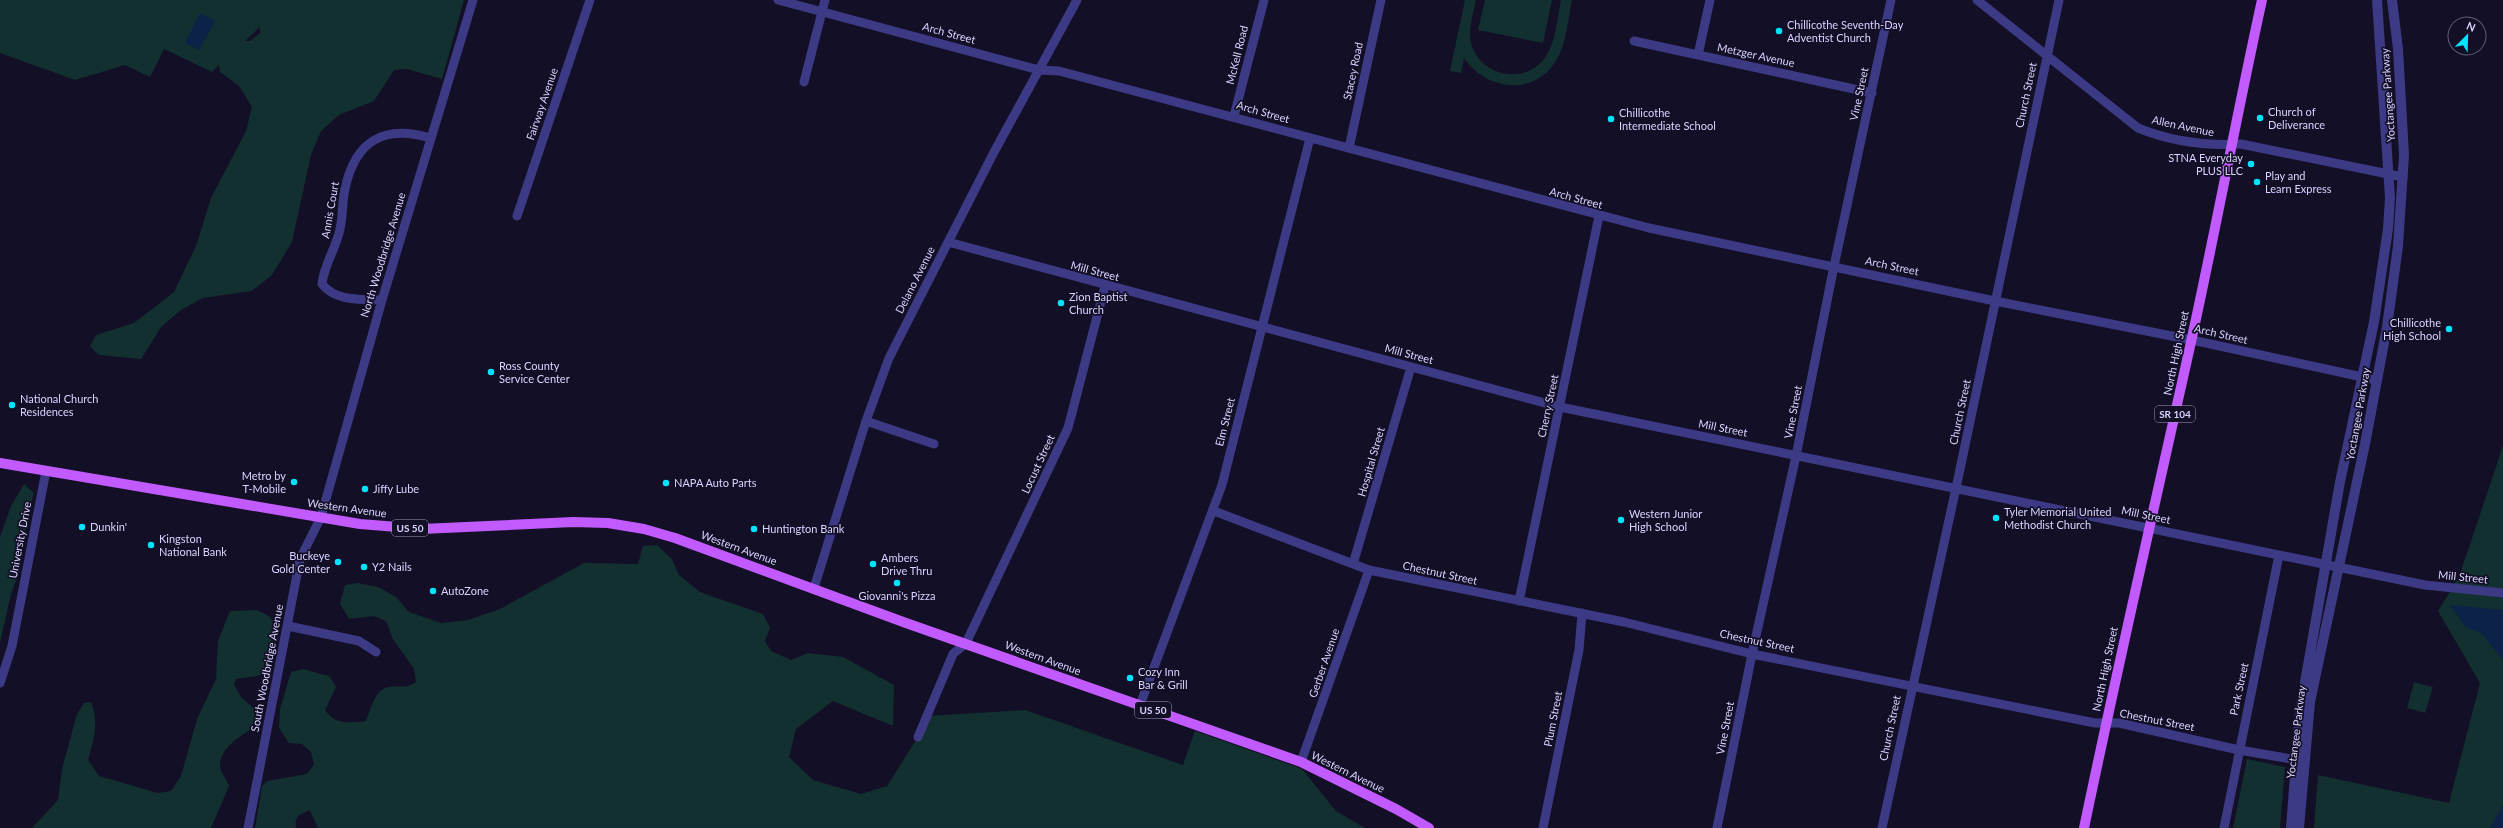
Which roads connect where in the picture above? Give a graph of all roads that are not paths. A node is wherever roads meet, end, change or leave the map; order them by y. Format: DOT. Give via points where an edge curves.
graph roads {
  1 [pos="473,0"];
  2 [pos="590,0"];
  3 [pos="778,0"];
  4 [pos="825,0"];
  5 [pos="1077,0"];
  6 [pos="1264,0"];
  7 [pos="1381,0"];
  8 [pos="1710,0"];
  9 [pos="1892,0"];
  10 [pos="1976,0"];
  11 [pos="2059,0"];
  12 [pos="2262,0"];
  13 [pos="2377,0"];
  14 [pos="2392,0"];
  15 [pos="822,11"];
  16 [pos="1634,41"];
  17 [pos="1698,55"];
  18 [pos="2046,57"];
  19 [pos="1039,70"];
  20 [pos="804,82"];
  21 [pos="1872,93"];
  22 [pos="1234,116"];
  23 [pos="430,138"];
  24 [pos="1310,138"];
  25 [pos="2230,145"];
  26 [pos="1349,148"];
  27 [pos="2387,174"];
  28 [pos="2403,177"];
  29 [pos="517,216"];
  30 [pos="1599,216"];
  31 [pos="948,242"];
  32 [pos="1834,266"];
  33 [pos="1105,286"];
  34 [pos="382,300"];
  35 [pos="1995,301"];
  36 [pos="1262,327"];
  37 [pos="2192,340"];
  38 [pos="1411,367"];
  39 [pos="2362,378"];
  40 [pos="2376,380"];
  41 [pos="1560,408"];
  42 [pos="866,421"];
  43 [pos="934,444"];
  44 [pos="1796,456"];
  45 [pos="0,463"];
  46 [pos="46,471"];
  47 [pos="1956,488"];
  48 [pos="1214,511"];
  49 [pos="321,517"];
  50 [pos="2149,527"];
  51 [pos="2279,555"];
  52 [pos="1353,564"];
  53 [pos="2326,565"];
  54 [pos="2340,568"];
  55 [pos="1369,570"];
  56 [pos="814,588"];
  57 [pos="2503,593"];
  58 [pos="1519,601"];
  59 [pos="1582,613"];
  60 [pos="288,626"];
  61 [pos="966,643"];
  62 [pos="376,652"];
  63 [pos="1752,654"];
  64 [pos="0,683"];
  65 [pos="1911,687"];
  66 [pos="1140,705"];
  67 [pos="2106,724"];
  68 [pos="918,737"];
  69 [pos="2239,750"];
  70 [pos="2300,760"];
  71 [pos="1301,762"];
  72 [pos="248,828"];
  73 [pos="1429,828"];
  74 [pos="1543,828"];
  75 [pos="1718,828"];
  76 [pos="1882,828"];
  77 [pos="2084,828"];
  78 [pos="2224,828"];
  79 [pos="2291,828"];
  80 [pos="2299,828"];
  1 -- 23 [label="street, North Woodbridge Avenue"];
  2 -- 29 [label="street, Fairway Avenue"];
  3 -- 15 [label="street, Arch Street"];
  4 -- 15 [label="street"];
  5 -- 19 [label="street, Delano Avenue"];
  6 -- 22 [label="street, McKell Road"];
  7 -- 26 [label="street, Stacey Road"];
  8 -- 17 [label="street"];
  9 -- 21 [label="street, Vine Street"];
  10 -- 18 [label="street, Allen Avenue"];
  11 -- 18 [label="street, Church Street"];
  12 -- 25 [label="main road, North High Street / SR 104"];
  13 -- 27 [label="street, Yoctangee Parkway"];
  14 -- 28 [label="street, Yoctangee Parkway" via="2399,69"];
  15 -- 19 [label="street, Arch Street"];
  15 -- 20 [label="street"];
  16 -- 17 [label="street, Metzger Avenue"];
  17 -- 21 [label="street, Metzger Avenue"];
  18 -- 25 [label="street, Allen Avenue" via="2138,128 2149,133 2215,146"];
  18 -- 35 [label="street, Church Street"];
  19 -- 22 [label="street, Arch Street" via="1060,71"];
  19 -- 31 [label="street, Delano Avenue"];
  21 -- 32 [label="street, Vine Street"];
  22 -- 24 [label="street, Arch Street"];
  23 -- 34 [label="street, North Woodbridge Avenue"];
  23 -- 34 [label="street, Annis Court" via="415,133 395,132 376,137 353,164 345,189 340,229 335,248 323,274 322,284 328,292 340,297"];
  24 -- 26 [label="street, Arch Street"];
  24 -- 36 [label="street, Elm Street"];
  25 -- 27 [label="street, Allen Avenue" via="2241,144"];
  25 -- 37 [label="main road, North High Street / SR 104"];
  26 -- 30 [label="street, Arch Street"];
  27 -- 28 [label="street, Allen Avenue"];
  27 -- 39 [label="street, Yoctangee Parkway" via="2390,198 2388,229 2374,322"];
  28 -- 40 [label="street, Yoctangee Parkway" via="2392,294"];
  30 -- 32 [label="street, Arch Street"];
  30 -- 41 [label="street, Cherry Street"];
  31 -- 33 [label="street, Mill Street"];
  31 -- 42 [label="street, Delano Avenue" via="889,358"];
  32 -- 35 [label="street, Arch Street"];
  32 -- 44 [label="street, Vine Street"];
  33 -- 36 [label="street, Mill Street"];
  33 -- 61 [label="street, Locust Street" via="1068,428"];
  34 -- 49 [label="street, North Woodbridge Avenue"];
  35 -- 37 [label="street, Arch Street"];
  35 -- 47 [label="street, Church Street"];
  36 -- 38 [label="street, Mill Street"];
  36 -- 48 [label="street, Elm Street"];
  37 -- 39 [label="street, Arch Street"];
  37 -- 50 [label="main road, North High Street / SR 104"];
  38 -- 41 [label="street, Mill Street"];
  38 -- 52 [label="street, Hospital Street"];
  39 -- 40 [label="street, Arch Street"];
  39 -- 53 [label="street, Yoctangee Parkway"];
  40 -- 54 [label="street, Yoctangee Parkway"];
  41 -- 44 [label="street, Mill Street"];
  41 -- 58 [label="street, Cherry Street"];
  42 -- 43 [label="street"];
  42 -- 56 [label="street, Delano Avenue"];
  44 -- 47 [label="street, Mill Street"];
  44 -- 63 [label="street, Vine Street"];
  45 -- 46 [label="main road, Western Avenue / US 50"];
  46 -- 49 [label="main road, Western Avenue / US 50"];
  46 -- 64 [label="street, University Drive" via="12,646"];
  47 -- 50 [label="street, Mill Street"];
  47 -- 65 [label="street, Church Street"];
  48 -- 52 [label="street, Chestnut Street"];
  48 -- 66 [label="street, Elm Street"];
  49 -- 56 [label="main road, Western Avenue / US 50" via="360,524 422,529 572,522 644,528"];
  49 -- 60 [label="street, South Woodbridge Avenue" via="300,559"];
  50 -- 51 [label="street, Mill Street"];
  50 -- 67 [label="main road, North High Street / SR 104"];
  51 -- 53 [label="street, Mill Street"];
  51 -- 69 [label="street, Park Street"];
  52 -- 55 [label="street, Chestnut Street"];
  53 -- 54 [label="street, Mill Street"];
  53 -- 70 [label="street, Yoctangee Parkway" via="2300,711"];
  54 -- 57 [label="street, Mill Street" via="2425,585"];
  54 -- 70 [label="street, Yoctangee Parkway" via="2310,702"];
  55 -- 58 [label="street, Chestnut Street"];
  55 -- 71 [label="street, Gerber Avenue"];
  56 -- 61 [label="main road, Western Avenue / US 50"];
  58 -- 59 [label="street, Chestnut Street"];
  59 -- 63 [label="street, Chestnut Street"];
  59 -- 74 [label="street, Plum Street" via="1579,650"];
  60 -- 62 [label="street" via="359,640"];
  60 -- 72 [label="street, South Woodbridge Avenue"];
  61 -- 66 [label="main road, Western Avenue / US 50"];
  61 -- 68 [label="street" via="953,654"];
  63 -- 65 [label="street, Chestnut Street"];
  63 -- 75 [label="street, Vine Street"];
  65 -- 67 [label="street, Chestnut Street"];
  65 -- 76 [label="street, Church Street"];
  66 -- 71 [label="main road, Western Avenue / US 50"];
  67 -- 69 [label="street, Chestnut Street" via="2119,723"];
  67 -- 77 [label="main road, North High Street / SR 104"];
  69 -- 70 [label="street, Chestnut Street"];
  69 -- 78 [label="street, Park Street"];
  70 -- 79 [label="street, Yoctangee Parkway"];
  70 -- 80 [label="street, Yoctangee Parkway"];
  71 -- 73 [label="main road, Western Avenue / US 50"];
}
